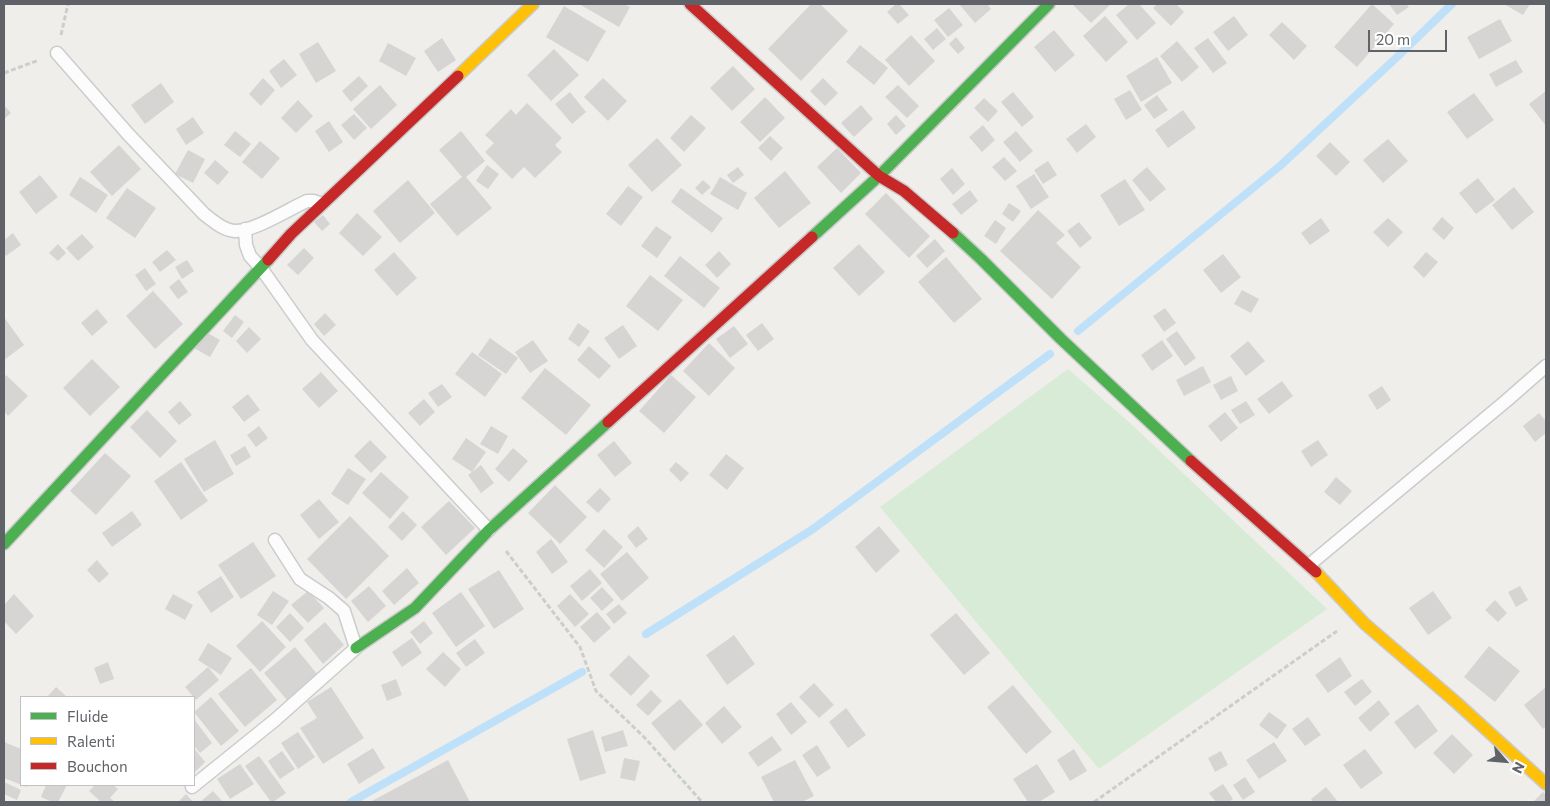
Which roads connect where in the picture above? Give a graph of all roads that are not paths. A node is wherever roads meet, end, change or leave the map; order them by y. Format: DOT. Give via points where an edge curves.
graph roads {
  1 [pos="533,4"];
  2 [pos="690,4"];
  3 [pos="1050,4"];
  4 [pos="58,53"];
  5 [pos="879,176"];
  6 [pos="324,204"];
  7 [pos="245,229"];
  8 [pos="262,268"];
  9 [pos="1546,366"];
  10 [pos="489,530"];
  11 [pos="275,540"];
  12 [pos="4,544"];
  13 [pos="1309,566"];
  14 [pos="356,648"];
  15 [pos="1546,784"];
  16 [pos="195,785"];
  1 -- 6 [label="street"];
  2 -- 5 [label="street"];
  3 -- 5 [label="street"];
  4 -- 7 [label="lane" via="128,134 204,214 229,230"];
  5 -- 10 [label="street"];
  5 -- 13 [label="street" via="904,191 937,219 1222,490"];
  6 -- 7 [label="lane" via="307,201"];
  6 -- 8 [label="street" via="299,226"];
  7 -- 8 [label="lane" via="250,256"];
  8 -- 10 [label="lane" via="312,340"];
  8 -- 12 [label="street"];
  9 -- 13 [label="lane"];
  10 -- 14 [label="street" via="415,608"];
  11 -- 14 [label="lane" via="300,578 344,611"];
  13 -- 15 [label="street" via="1358,617"];
  14 -- 16 [label="lane"];
}
